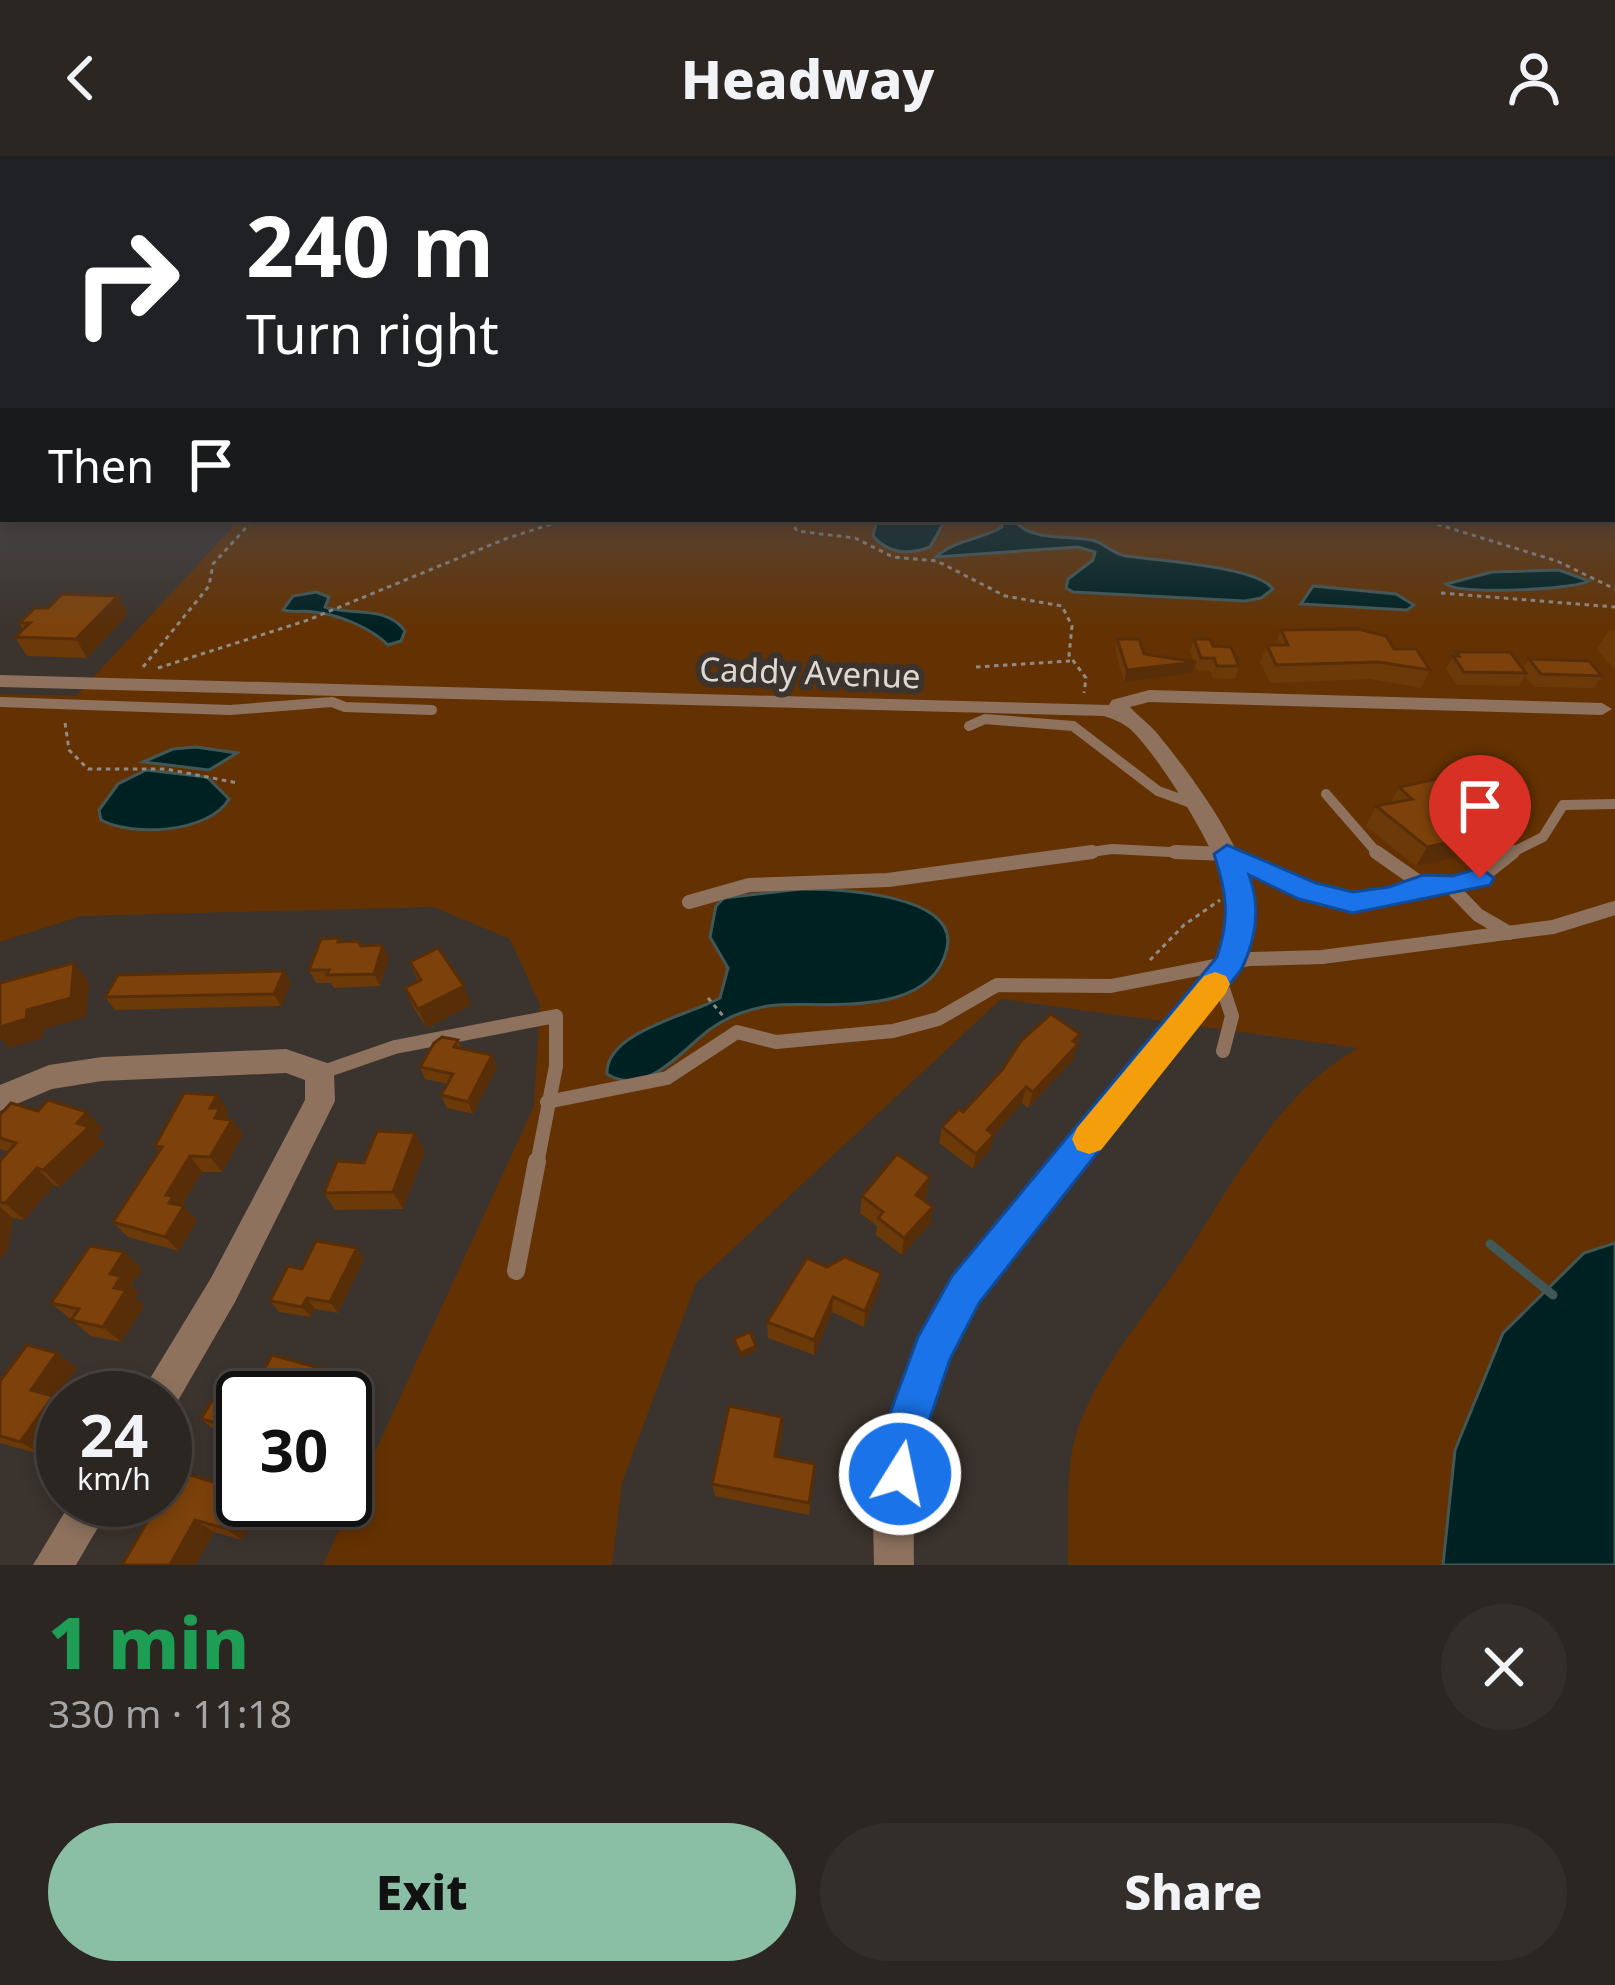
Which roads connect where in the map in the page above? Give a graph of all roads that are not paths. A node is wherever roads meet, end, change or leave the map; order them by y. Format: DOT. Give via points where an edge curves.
graph roads {
  1 [pos="0,681"];
  2 [pos="248,689"];
  3 [pos="0,702"];
  4 [pos="1602,709"];
  5 [pos="230,710"];
  6 [pos="432,710"];
  7 [pos="1122,715"];
  8 [pos="969,726"];
  9 [pos="1326,794"];
  10 [pos="1194,804"];
  11 [pos="1615,804"];
  12 [pos="1227,854"];
  13 [pos="1423,885"];
  14 [pos="1450,886"];
  15 [pos="689,902"];
  16 [pos="1615,908"];
  17 [pos="1510,933"];
  18 [pos="1225,970"];
  19 [pos="1223,1051"];
  20 [pos="320,1073"];
  21 [pos="0,1097"];
  22 [pos="547,1102"];
  23 [pos="516,1271"];
  24 [pos="175,1371"];
  25 [pos="77,1527"];
  26 [pos="52,1565"];
  27 [pos="894,1565"];
  1 -- 2 [label="street, Caddy Avenue"];
  2 -- 5 [label="lane"];
  2 -- 7 [label="street, Caddy Avenue"];
  3 -- 5 [label="lane"];
  4 -- 7 [label="street, Caddy Avenue" via="1149,696 1120,704"];
  5 -- 6 [label="lane" via="332,702"];
  7 -- 10 [label="street" via="1137,723"];
  8 -- 10 [label="lane" via="985,719 1073,726 1158,790"];
  9 -- 13 [label="lane" via="1382,857"];
  10 -- 12 [label="street"];
  11 -- 14 [label="lane" via="1563,805 1543,837 1480,878"];
  12 -- 13 [label="lane" via="1335,900 1369,902"];
  12 -- 15 [label="lane" via="1085,850 888,880 749,885"];
  12 -- 18 [label="street" via="1242,925"];
  13 -- 14 [label="lane"];
  14 -- 17 [label="lane"];
  16 -- 17 [label="lane"];
  17 -- 18 [label="lane"];
  18 -- 19 [label="lane" via="1234,1007"];
  18 -- 22 [label="lane" via="1091,987 997,985 938,1019 893,1030 776,1042 737,1032 654,1086"];
  18 -- 27 [label="street" via="965,1289 906,1427"];
  20 -- 21 [label="street" via="286,1061 102,1069 49,1077"];
  20 -- 22 [label="lane" via="395,1047 556,1016"];
  20 -- 24 [label="street" via="320,1101"];
  22 -- 23 [label="lane"];
  25 -- 26 [label="street"];
}
